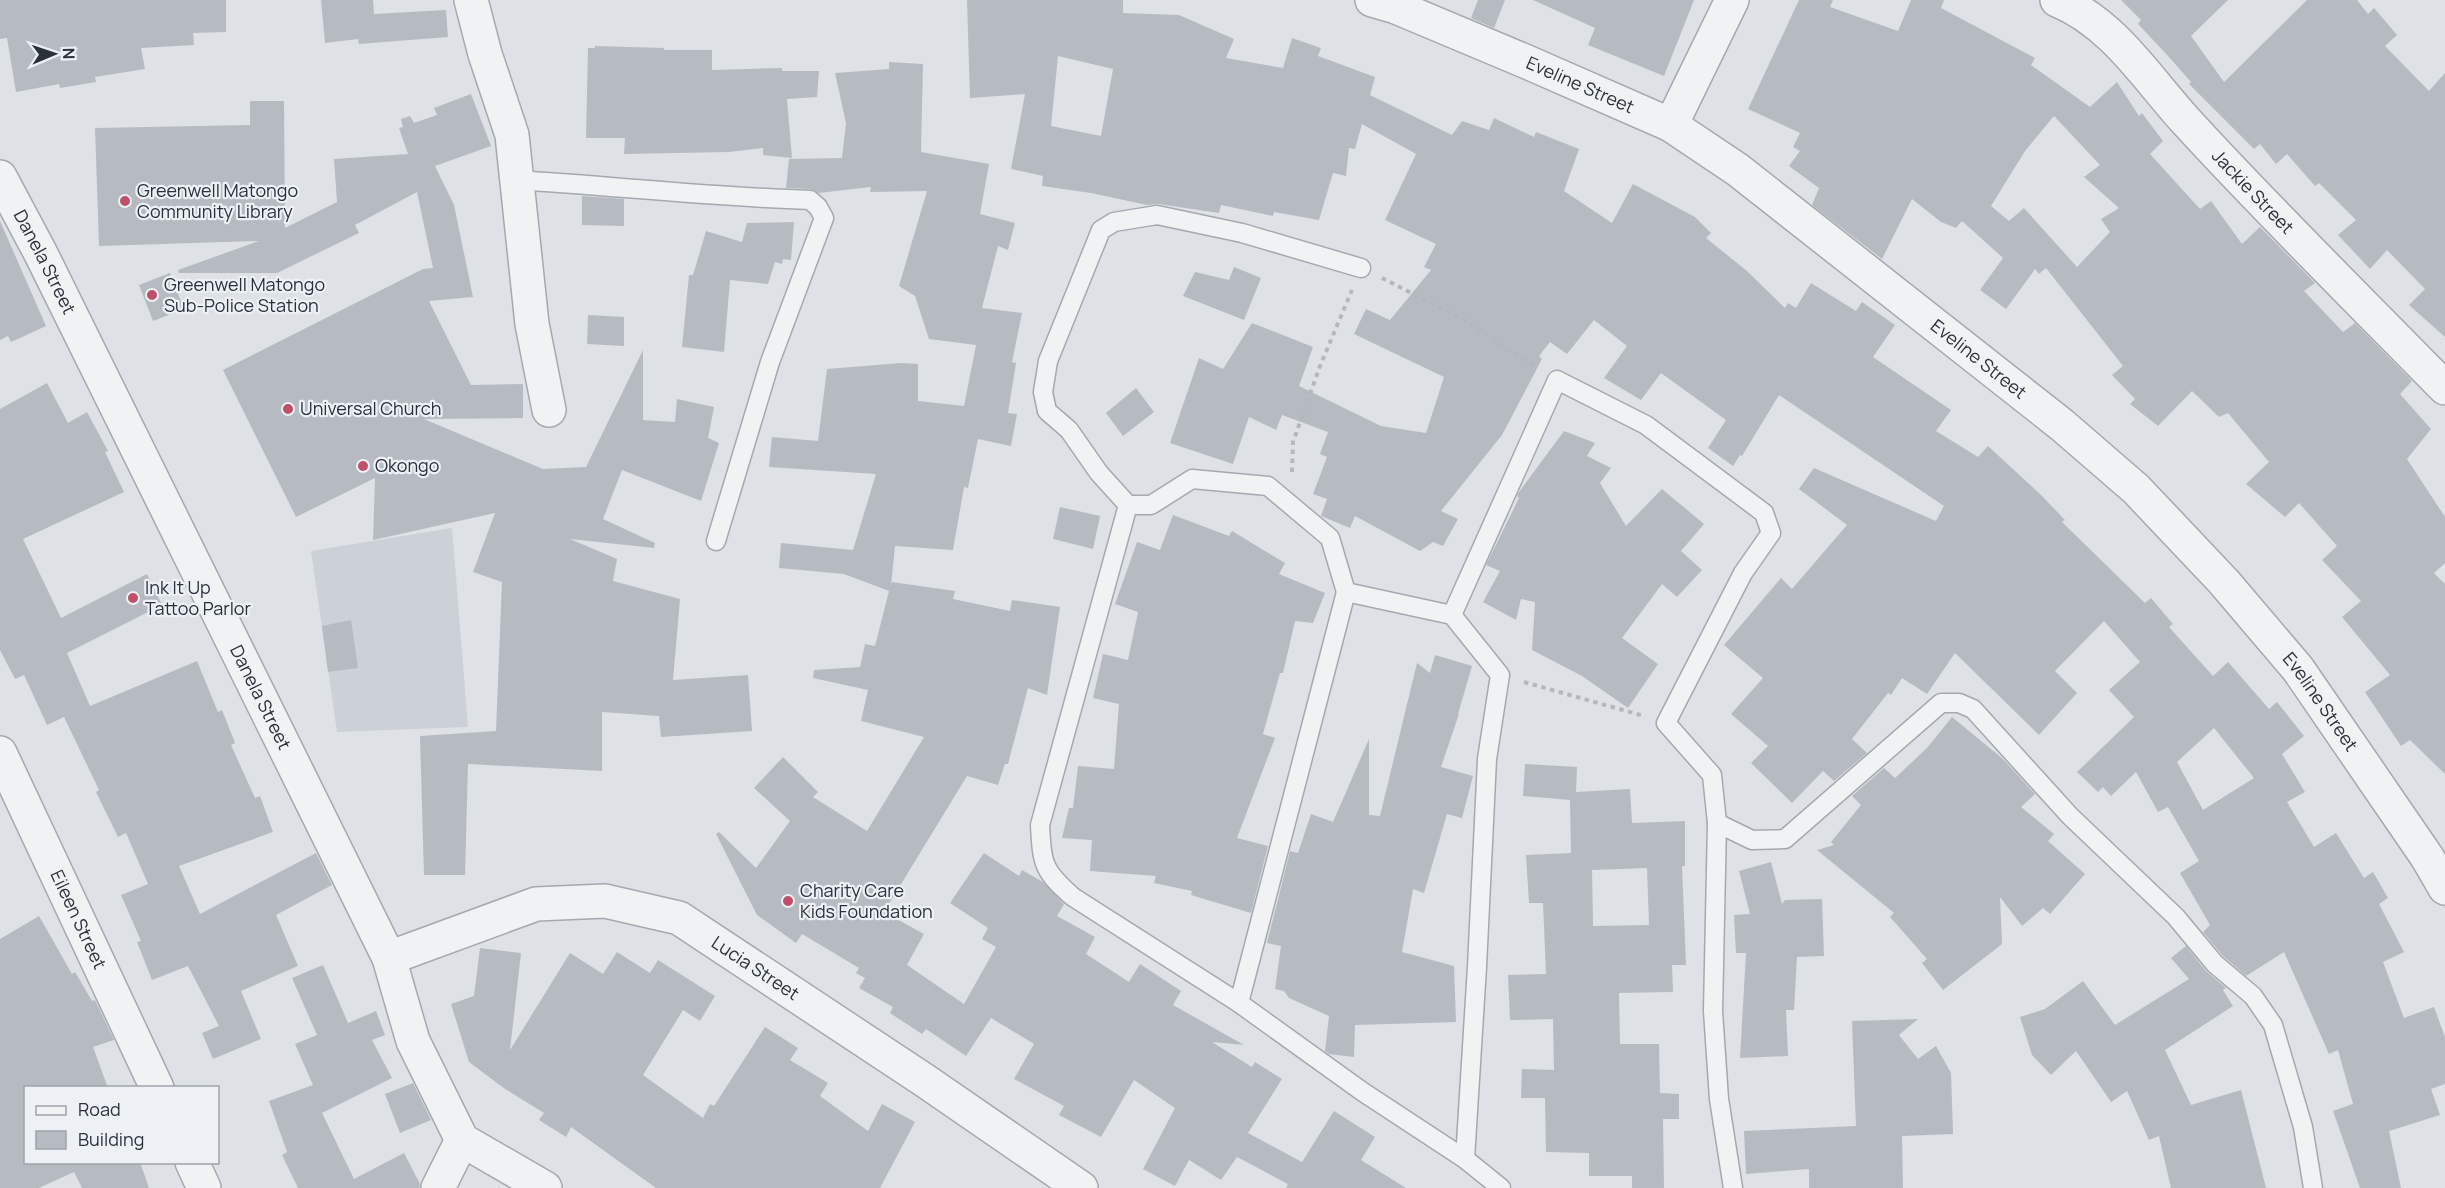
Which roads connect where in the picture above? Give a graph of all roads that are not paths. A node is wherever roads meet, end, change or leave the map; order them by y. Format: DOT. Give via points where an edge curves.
graph roads {
  1 [pos="471,0"];
  2 [pos="1372,0"];
  3 [pos="1732,0"];
  4 [pos="2057,0"];
  5 [pos="1671,125"];
  6 [pos="516,180"];
  7 [pos="4,192"];
  8 [pos="1361,268"];
  9 [pos="2445,388"];
  10 [pos="549,410"];
  11 [pos="1128,505"];
  12 [pos="716,541"];
  13 [pos="1346,592"];
  14 [pos="1452,615"];
  15 [pos="0,753"];
  16 [pos="1718,823"];
  17 [pos="2445,888"];
  18 [pos="389,958"];
  19 [pos="1239,1003"];
  20 [pos="156,1086"];
  21 [pos="462,1140"];
  22 [pos="1465,1159"];
  23 [pos="193,1164"];
  24 [pos="204,1188"];
  25 [pos="438,1188"];
  26 [pos="545,1188"];
  27 [pos="1081,1188"];
  28 [pos="1501,1188"];
  29 [pos="1733,1188"];
  30 [pos="2313,1188"];
  1 -- 6 [label="street" via="512,135"];
  2 -- 5 [label="street, Eveline Street" via="1506,52"];
  3 -- 5 [label="street"];
  4 -- 9 [label="street, Jackie Street" via="2072,6 2114,38 2185,120"];
  5 -- 17 [label="street, Eveline Street" via="1738,171 1976,356 2136,489 2224,582 2298,669"];
  6 -- 10 [label="street" via="532,324"];
  6 -- 12 [label="lane" via="810,200 818,207 824,218 770,362"];
  7 -- 18 [label="street, Danela Street"];
  8 -- 11 [label="lane" via="1242,233 1157,215 1114,222 1101,230 1048,361 1043,392 1047,411 1069,430 1099,473"];
  11 -- 13 [label="lane" via="1151,505 1192,479 1268,486 1330,538"];
  11 -- 19 [label="lane" via="1040,825 1041,858 1052,879 1073,897"];
  13 -- 14 [label="lane"];
  13 -- 19 [label="lane"];
  14 -- 16 [label="lane" via="1557,380 1646,425 1764,513 1771,533 1743,573 1666,723 1712,775"];
  14 -- 22 [label="lane" via="1500,675 1487,759"];
  15 -- 20 [label="street, Eileen Street"];
  16 -- 29 [label="lane" via="1713,1011 1719,1099"];
  16 -- 30 [label="lane" via="1752,840 1785,839 1941,704 1959,703 1972,709 2070,816 2176,917 2215,964 2253,996 2273,1025 2303,1126"];
  18 -- 21 [label="street, Danela Street" via="413,1041"];
  18 -- 27 [label="street, Lucia Street" via="536,904 605,901 679,918"];
  19 -- 22 [label="lane" via="1362,1092"];
  21 -- 25 [label="street"];
  21 -- 26 [label="street"];
  22 -- 28 [label="lane"];
  23 -- 24 [label="street"];
}
